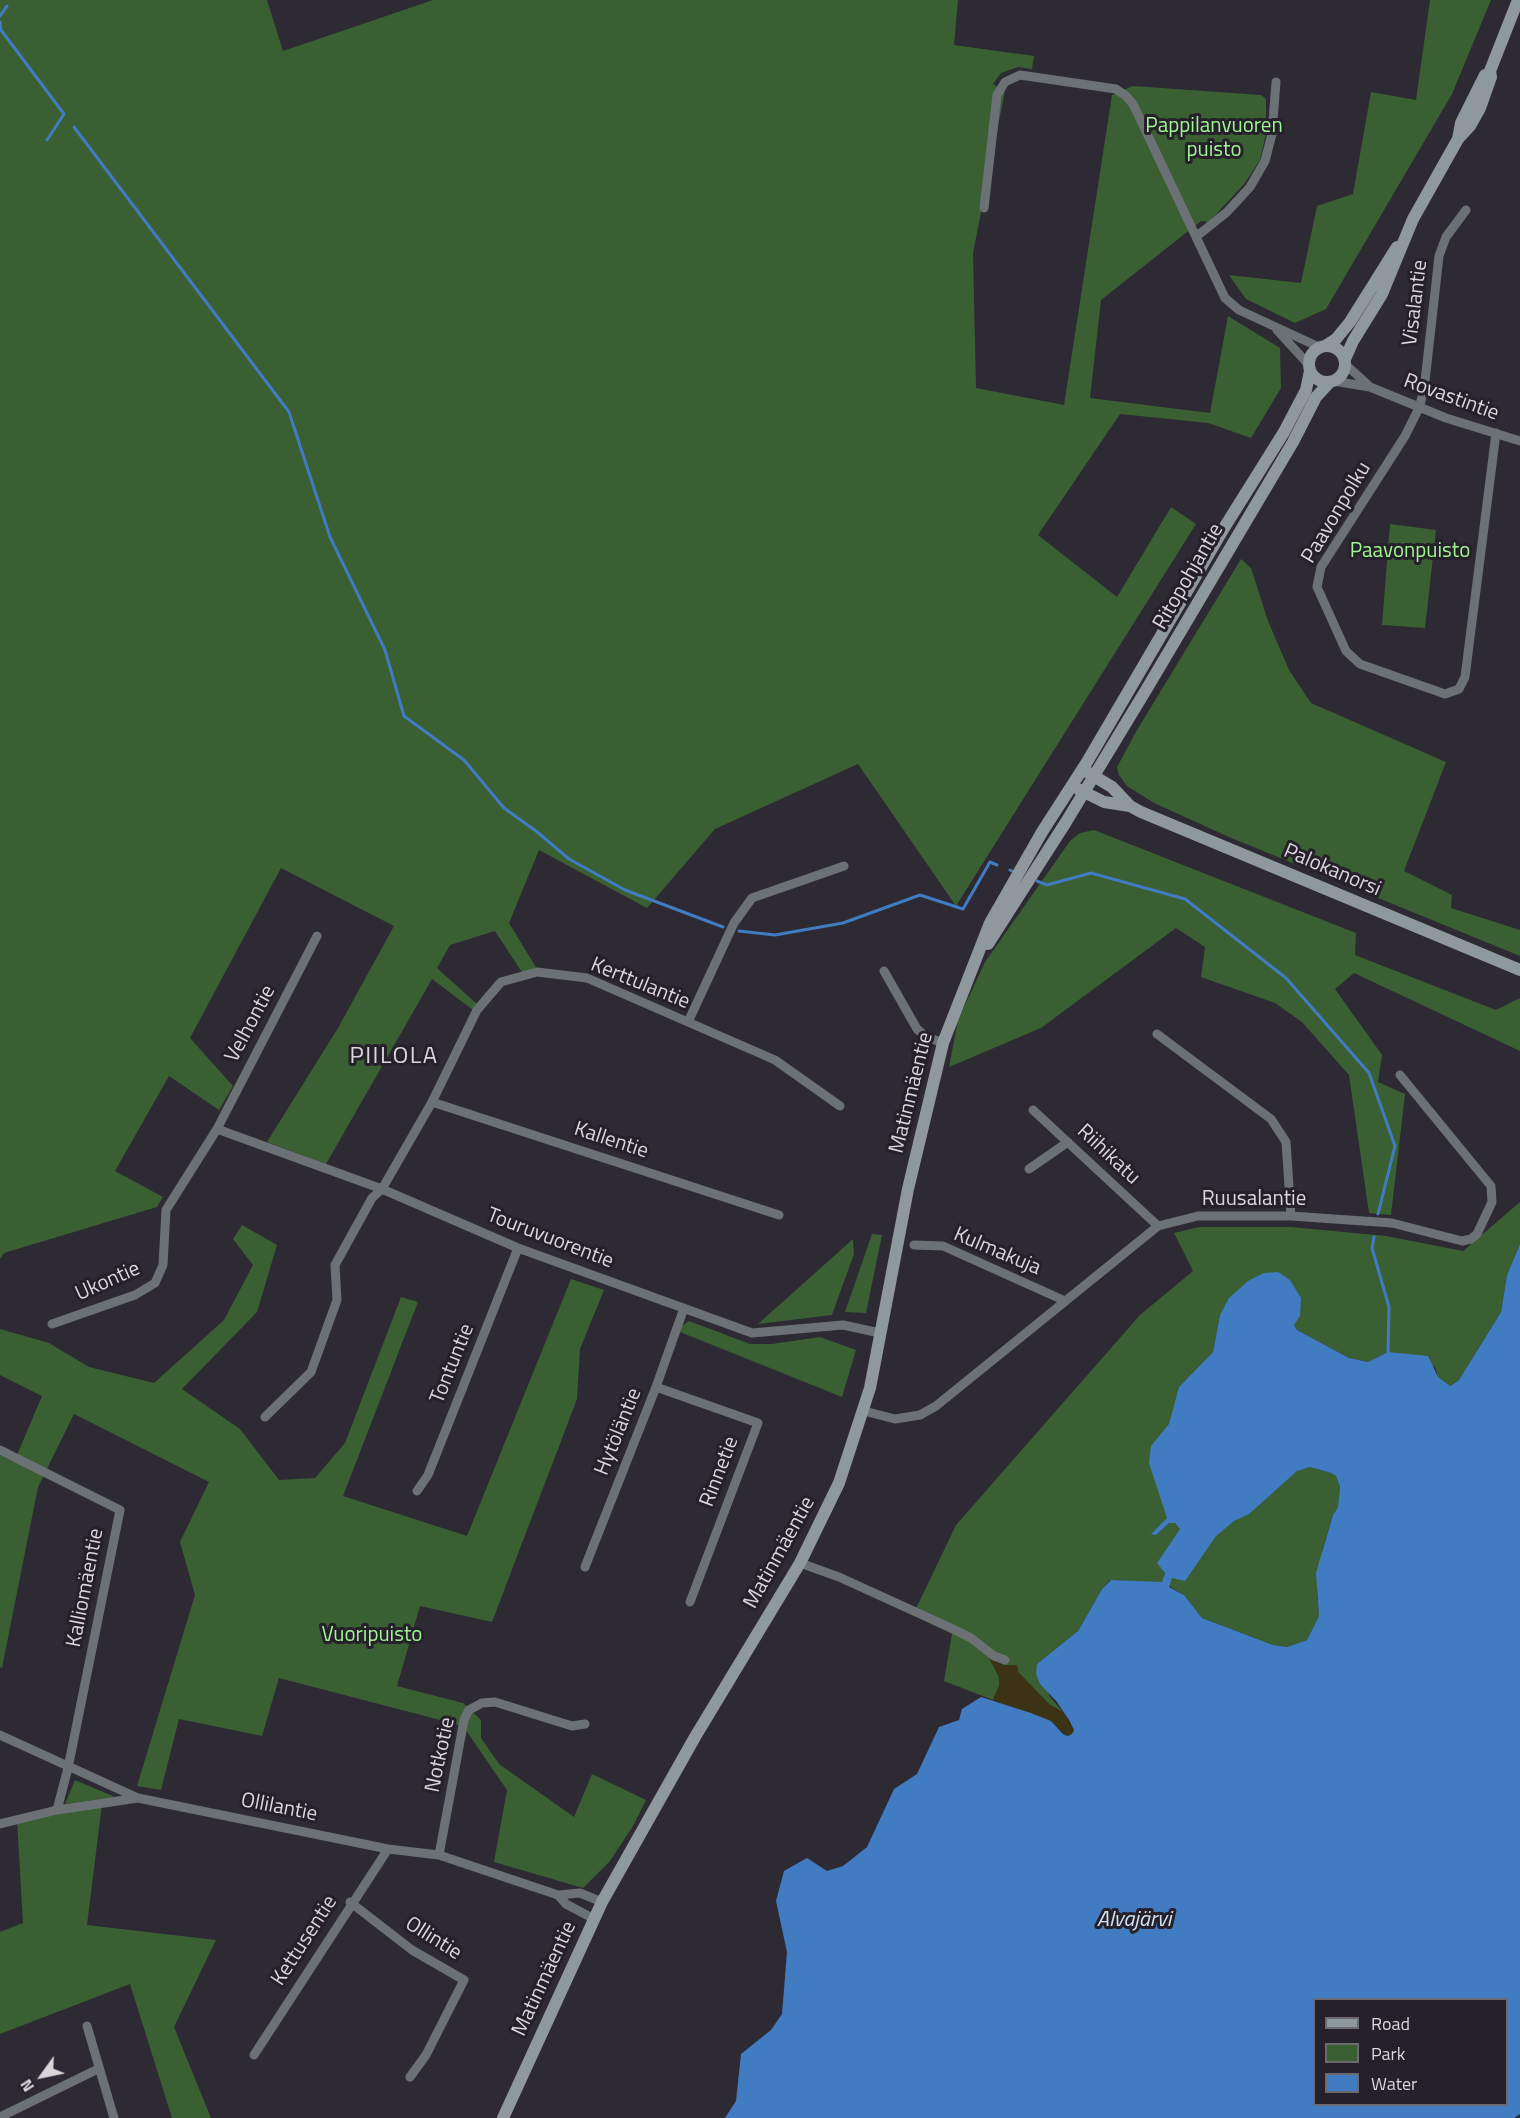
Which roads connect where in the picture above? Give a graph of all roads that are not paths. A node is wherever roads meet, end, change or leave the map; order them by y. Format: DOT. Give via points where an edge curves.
graph roads {
  1 [pos="1518,0"];
  2 [pos="1276,82"];
  3 [pos="984,208"];
  4 [pos="1466,210"];
  5 [pos="1406,234"];
  6 [pos="1197,236"];
  7 [pos="1275,328"];
  8 [pos="1322,347"];
  9 [pos="1345,362"];
  10 [pos="1309,368"];
  11 [pos="1331,382"];
  12 [pos="1370,387"];
  13 [pos="1419,408"];
  14 [pos="1496,434"];
  15 [pos="1520,441"];
  16 [pos="1088,773"];
  17 [pos="1072,785"];
  18 [pos="1084,792"];
  19 [pos="1130,806"];
  20 [pos="844,866"];
  21 [pos="317,936"];
  22 [pos="975,962"];
  23 [pos="1520,970"];
  24 [pos="884,971"];
  25 [pos="688,1022"];
  26 [pos="1157,1034"];
  27 [pos="943,1043"];
  28 [pos="1400,1074"];
  29 [pos="432,1102"];
  30 [pos="840,1106"];
  31 [pos="1033,1110"];
  32 [pos="217,1129"];
  33 [pos="1068,1142"];
  34 [pos="1029,1169"];
  35 [pos="382,1189"];
  36 [pos="779,1215"];
  37 [pos="1292,1216"];
  38 [pos="1158,1226"];
  39 [pos="914,1245"];
  40 [pos="518,1248"];
  41 [pos="1063,1300"];
  42 [pos="684,1308"];
  43 [pos="52,1324"];
  44 [pos="880,1333"];
  45 [pos="656,1387"];
  46 [pos="864,1411"];
  47 [pos="265,1417"];
  48 [pos="0,1450"];
  49 [pos="417,1491"];
  50 [pos="800,1563"];
  51 [pos="585,1568"];
  52 [pos="690,1602"];
  53 [pos="1005,1660"];
  54 [pos="585,1724"];
  55 [pos="0,1735"];
  56 [pos="69,1768"];
  57 [pos="138,1798"];
  58 [pos="57,1810"];
  59 [pos="0,1824"];
  60 [pos="388,1849"];
  61 [pos="440,1856"];
  62 [pos="558,1895"];
  63 [pos="351,1902"];
  64 [pos="602,1902"];
  65 [pos="594,1919"];
  66 [pos="87,2026"];
  67 [pos="254,2055"];
  68 [pos="98,2069"];
  69 [pos="410,2078"];
  70 [pos="0,2117"];
  71 [pos="114,2118"];
  72 [pos="503,2118"];
  1 -- 5 [label="main road" via="1480,108 1458,139"];
  2 -- 6 [label="street" via="1272,134 1265,161 1250,187"];
  3 -- 6 [label="street" via="997,95 1005,82 1020,75 1107,88 1126,96"];
  4 -- 13 [label="street, Visalantie" via="1446,237 1439,256"];
  5 -- 8 [label="main road" via="1350,322 1336,339"];
  5 -- 9 [label="main road" via="1382,294 1353,341"];
  6 -- 7 [label="street" via="1225,298 1239,310"];
  7 -- 8 [label="street"];
  7 -- 10 [label="street"];
  8 -- 9 [label="main road" via="1336,348"];
  8 -- 10 [label="main road" via="1312,354"];
  9 -- 11 [label="main road" via="1342,375"];
  9 -- 12 [label="street, Rovastintie"];
  10 -- 11 [label="main road" via="1317,380"];
  10 -- 16 [label="main road, Ritopohjantie" via="1306,390 1293,416"];
  11 -- 12 [label="street, Rovastintie"];
  11 -- 16 [label="main road, Ritopohjantie" via="1316,397 1293,442"];
  12 -- 13 [label="street, Rovastintie"];
  13 -- 14 [label="street, Rovastintie"];
  13 -- 14 [label="street, Paavonpolku" via="1321,567 1317,587 1346,651 1360,664 1444,694 1459,689 1465,677"];
  14 -- 15 [label="street, Rovastintie"];
  16 -- 17 [label="main road, Ritopohjantie"];
  16 -- 18 [label="main road, Ritopohjantie"];
  16 -- 19 [label="main road, Palokanorsi" via="1117,791"];
  17 -- 18 [label="main road, Palokanorsi"];
  17 -- 22 [label="main road, Matinmäentie" via="1002,901"];
  18 -- 19 [label="main road, Palokanorsi" via="1104,802"];
  18 -- 22 [label="main road, Matinmäentie"];
  19 -- 23 [label="main road, Palokanorsi"];
  20 -- 25 [label="street" via="752,898 734,923"];
  21 -- 32 [label="street, Velhontie"];
  22 -- 27 [label="main road, Matinmäentie"];
  24 -- 27 [label="street" via="917,1029"];
  25 -- 29 [label="street, Kerttulantie" via="587,978 537,972 501,982 477,1010"];
  25 -- 30 [label="street, Kerttulantie" via="775,1060"];
  26 -- 37 [label="street" via="1271,1119 1286,1142"];
  27 -- 44 [label="main road, Matinmäentie" via="908,1189"];
  28 -- 37 [label="street, Ruusalantie" via="1491,1186 1492,1202 1477,1234 1462,1240 1392,1223"];
  29 -- 35 [label="street, Kerttulantie"];
  29 -- 36 [label="street, Kallentie"];
  31 -- 33 [label="street, Riihikatu"];
  32 -- 35 [label="street, Touruvuorentie"];
  32 -- 43 [label="street, Ukontie" via="166,1210 163,1265 155,1283 135,1295"];
  33 -- 34 [label="street"];
  33 -- 38 [label="street, Riihikatu"];
  35 -- 40 [label="street, Touruvuorentie"];
  35 -- 47 [label="street, Kerttulantie" via="372,1198 335,1265 338,1300 311,1372"];
  37 -- 38 [label="street, Ruusalantie" via="1198,1216"];
  38 -- 41 [label="street, Ruusalantie"];
  39 -- 41 [label="street, Kulmakuja" via="943,1246"];
  40 -- 42 [label="street, Touruvuorentie"];
  40 -- 49 [label="street, Tontuntie" via="428,1475"];
  41 -- 46 [label="street, Ruusalantie" via="936,1406 920,1415 895,1419"];
  42 -- 44 [label="street, Touruvuorentie" via="752,1333 843,1325"];
  42 -- 45 [label="street, Hytöläntie"];
  44 -- 46 [label="main road, Matinmäentie"];
  45 -- 51 [label="street, Hytöläntie"];
  45 -- 52 [label="street, Rinnetie" via="758,1423"];
  46 -- 50 [label="main road, Matinmäentie" via="839,1483"];
  48 -- 56 [label="street, Kalliomäentie" via="120,1510"];
  50 -- 53 [label="street" via="951,1628"];
  50 -- 64 [label="main road, Matinmäentie"];
  54 -- 61 [label="street, Notkotie" via="572,1726 495,1702 469,1710"];
  55 -- 56 [label="street, Ollilantie"];
  56 -- 57 [label="street, Ollilantie"];
  56 -- 58 [label="street"];
  57 -- 58 [label="street"];
  57 -- 60 [label="street, Ollilantie"];
  58 -- 59 [label="street"];
  60 -- 61 [label="street, Ollilantie"];
  60 -- 63 [label="street, Kettusentie"];
  61 -- 62 [label="street, Ollilantie"];
  62 -- 64 [label="street, Ollilantie" via="580,1893"];
  62 -- 65 [label="street, Ollilantie" via="566,1904"];
  63 -- 67 [label="street, Kettusentie"];
  63 -- 69 [label="street, Ollintie" via="412,1950 464,1980"];
  64 -- 65 [label="main road, Matinmäentie"];
  65 -- 72 [label="main road, Matinmäentie"];
  66 -- 68 [label="street"];
  68 -- 70 [label="street"];
  68 -- 71 [label="street"];
}
